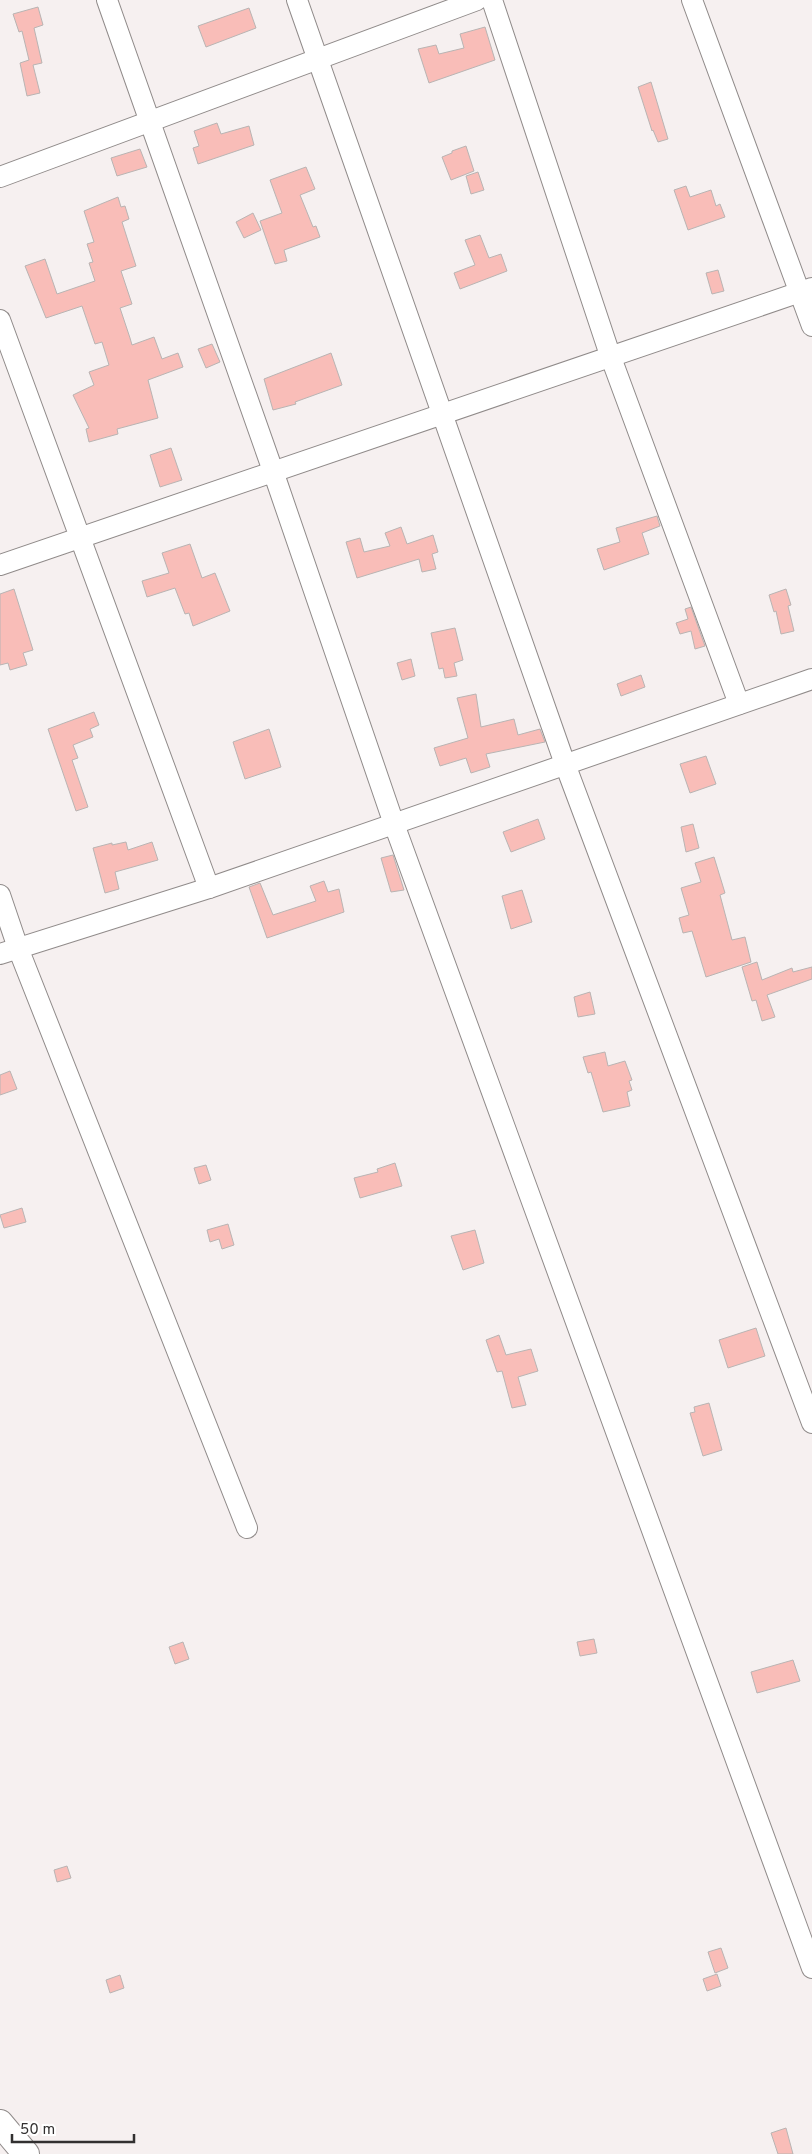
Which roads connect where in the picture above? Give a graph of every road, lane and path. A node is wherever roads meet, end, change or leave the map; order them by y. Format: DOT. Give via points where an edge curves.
graph roads {
  1 [pos="107,0"];
  2 [pos="297,0"];
  3 [pos="477,0"];
  4 [pos="492,0"];
  5 [pos="692,0"];
  6 [pos="317,59"];
  7 [pos="150,122"];
  8 [pos="0,177"];
  9 [pos="806,290"];
  10 [pos="0,320"];
  11 [pos="812,326"];
  12 [pos="610,355"];
  13 [pos="442,413"];
  14 [pos="273,471"];
  15 [pos="80,537"];
  16 [pos="0,565"];
  17 [pos="812,679"];
  18 [pos="739,704"];
  19 [pos="565,764"];
  20 [pos="394,824"];
  21 [pos="208,888"];
  22 [pos="0,895"];
  23 [pos="9,951"];
  24 [pos="812,1423"];
  25 [pos="247,1528"];
  26 [pos="812,1968"];
  27 [pos="0,2124"];
  28 [pos="26,2154"];
  1 -- 7 [label="street"];
  2 -- 6 [label="street"];
  3 -- 6 [label="street"];
  4 -- 12 [label="street"];
  5 -- 9 [label="street"];
  6 -- 7 [label="street"];
  6 -- 13 [label="street"];
  7 -- 8 [label="street"];
  7 -- 14 [label="street"];
  9 -- 11 [label="street"];
  9 -- 12 [label="street"];
  10 -- 15 [label="street"];
  12 -- 13 [label="street"];
  12 -- 18 [label="street"];
  13 -- 14 [label="street"];
  13 -- 19 [label="street"];
  14 -- 15 [label="street"];
  14 -- 20 [label="street"];
  15 -- 16 [label="street"];
  15 -- 21 [label="street"];
  17 -- 18 [label="street"];
  18 -- 19 [label="street"];
  19 -- 20 [label="street"];
  19 -- 24 [label="street"];
  20 -- 21 [label="street"];
  20 -- 26 [label="street"];
  21 -- 23 [label="street"];
  22 -- 23 [label="street"];
  23 -- 25 [label="street"];
  27 -- 28 [label="main road"];
}
